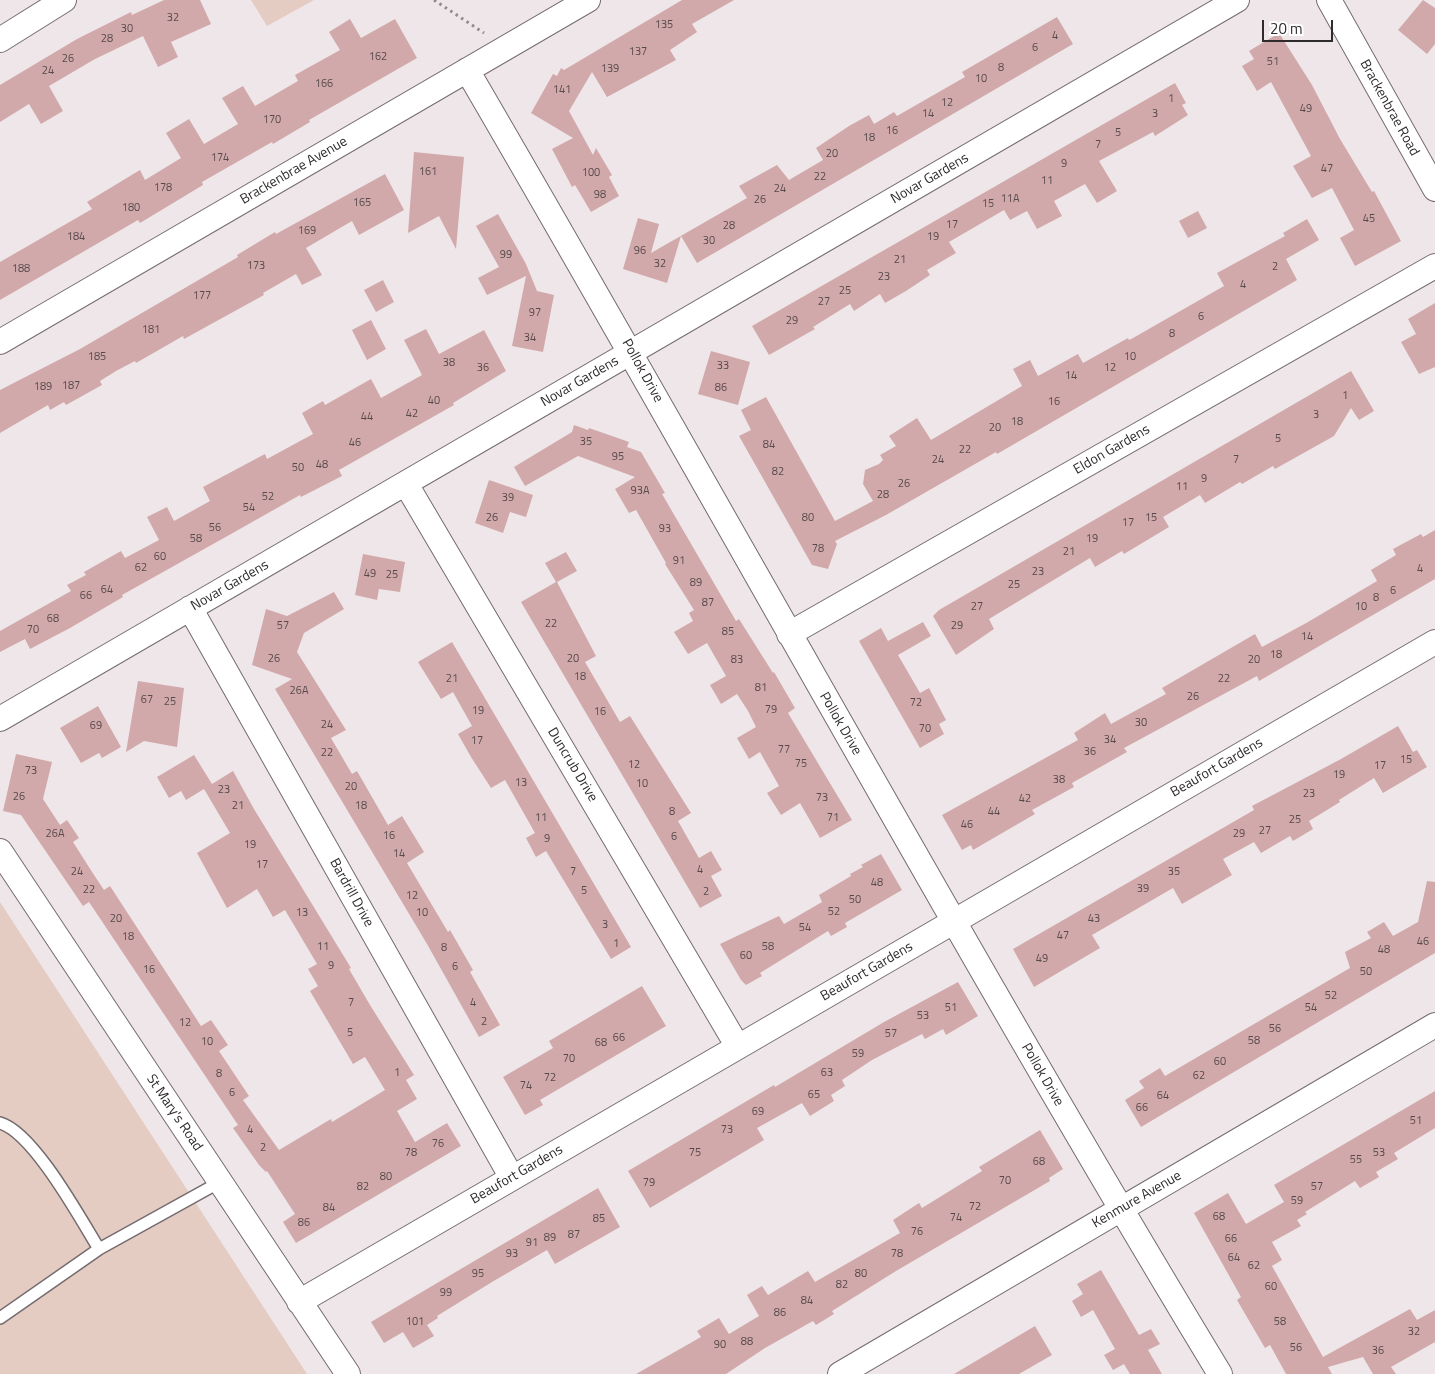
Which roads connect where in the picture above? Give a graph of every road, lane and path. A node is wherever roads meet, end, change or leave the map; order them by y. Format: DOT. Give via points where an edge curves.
graph roads {
  1 [pos="64,0"];
  2 [pos="434,0"];
  3 [pos="588,0"];
  4 [pos="1237,0"];
  5 [pos="1329,0"];
  6 [pos="0,40"];
  7 [pos="505,48"];
  8 [pos="467,70"];
  9 [pos="1435,189"];
  10 [pos="1435,266"];
  11 [pos="0,342"];
  12 [pos="632,352"];
  13 [pos="406,484"];
  14 [pos="190,608"];
  15 [pos="790,634"];
  16 [pos="1435,642"];
  17 [pos="0,719"];
  18 [pos="0,851"];
  19 [pos="952,922"];
  20 [pos="1435,1025"];
  21 [pos="738,1047"];
  22 [pos="0,1123"];
  23 [pos="512,1178"];
  24 [pos="220,1182"];
  25 [pos="1120,1210"];
  26 [pos="99,1249"];
  27 [pos="300,1302"];
  28 [pos="0,1318"];
  29 [pos="348,1374"];
  30 [pos="840,1374"];
  31 [pos="1220,1374"];
  1 -- 6 [label="street"];
  2 -- 7 [label="path"];
  3 -- 7 [label="street, Brackenbrae Avenue"];
  4 -- 12 [label="street, Novar Gardens"];
  5 -- 9 [label="street, Brackenbrae Road"];
  7 -- 8 [label="street, Brackenbrae Avenue"];
  8 -- 11 [label="street, Brackenbrae Avenue"];
  8 -- 12 [label="street, Pollok Drive"];
  10 -- 15 [label="street, Eldon Gardens"];
  12 -- 13 [label="street, Novar Gardens"];
  12 -- 15 [label="street, Pollok Drive"];
  13 -- 14 [label="street, Novar Gardens"];
  13 -- 21 [label="street, Duncrub Drive"];
  14 -- 17 [label="street, Novar Gardens"];
  14 -- 23 [label="street, Bardrill Drive"];
  15 -- 19 [label="street, Pollok Drive"];
  16 -- 19 [label="street, Beaufort Gardens"];
  18 -- 24 [label="street, St Mary's Road"];
  19 -- 21 [label="street, Beaufort Gardens"];
  19 -- 25 [label="street, Pollok Drive"];
  20 -- 25 [label="street, Kenmure Avenue"];
  21 -- 23 [label="street, Beaufort Gardens"];
  22 -- 26 [label="lane" via="9,1125 44,1162"];
  23 -- 27 [label="street, Beaufort Gardens"];
  24 -- 26 [label="lane"];
  24 -- 27 [label="street, St Mary's Road"];
  25 -- 30 [label="street, Kenmure Avenue"];
  25 -- 31 [label="street, Pollok Drive"];
  26 -- 28 [label="lane"];
  27 -- 29 [label="street, St Mary's Road"];
}
